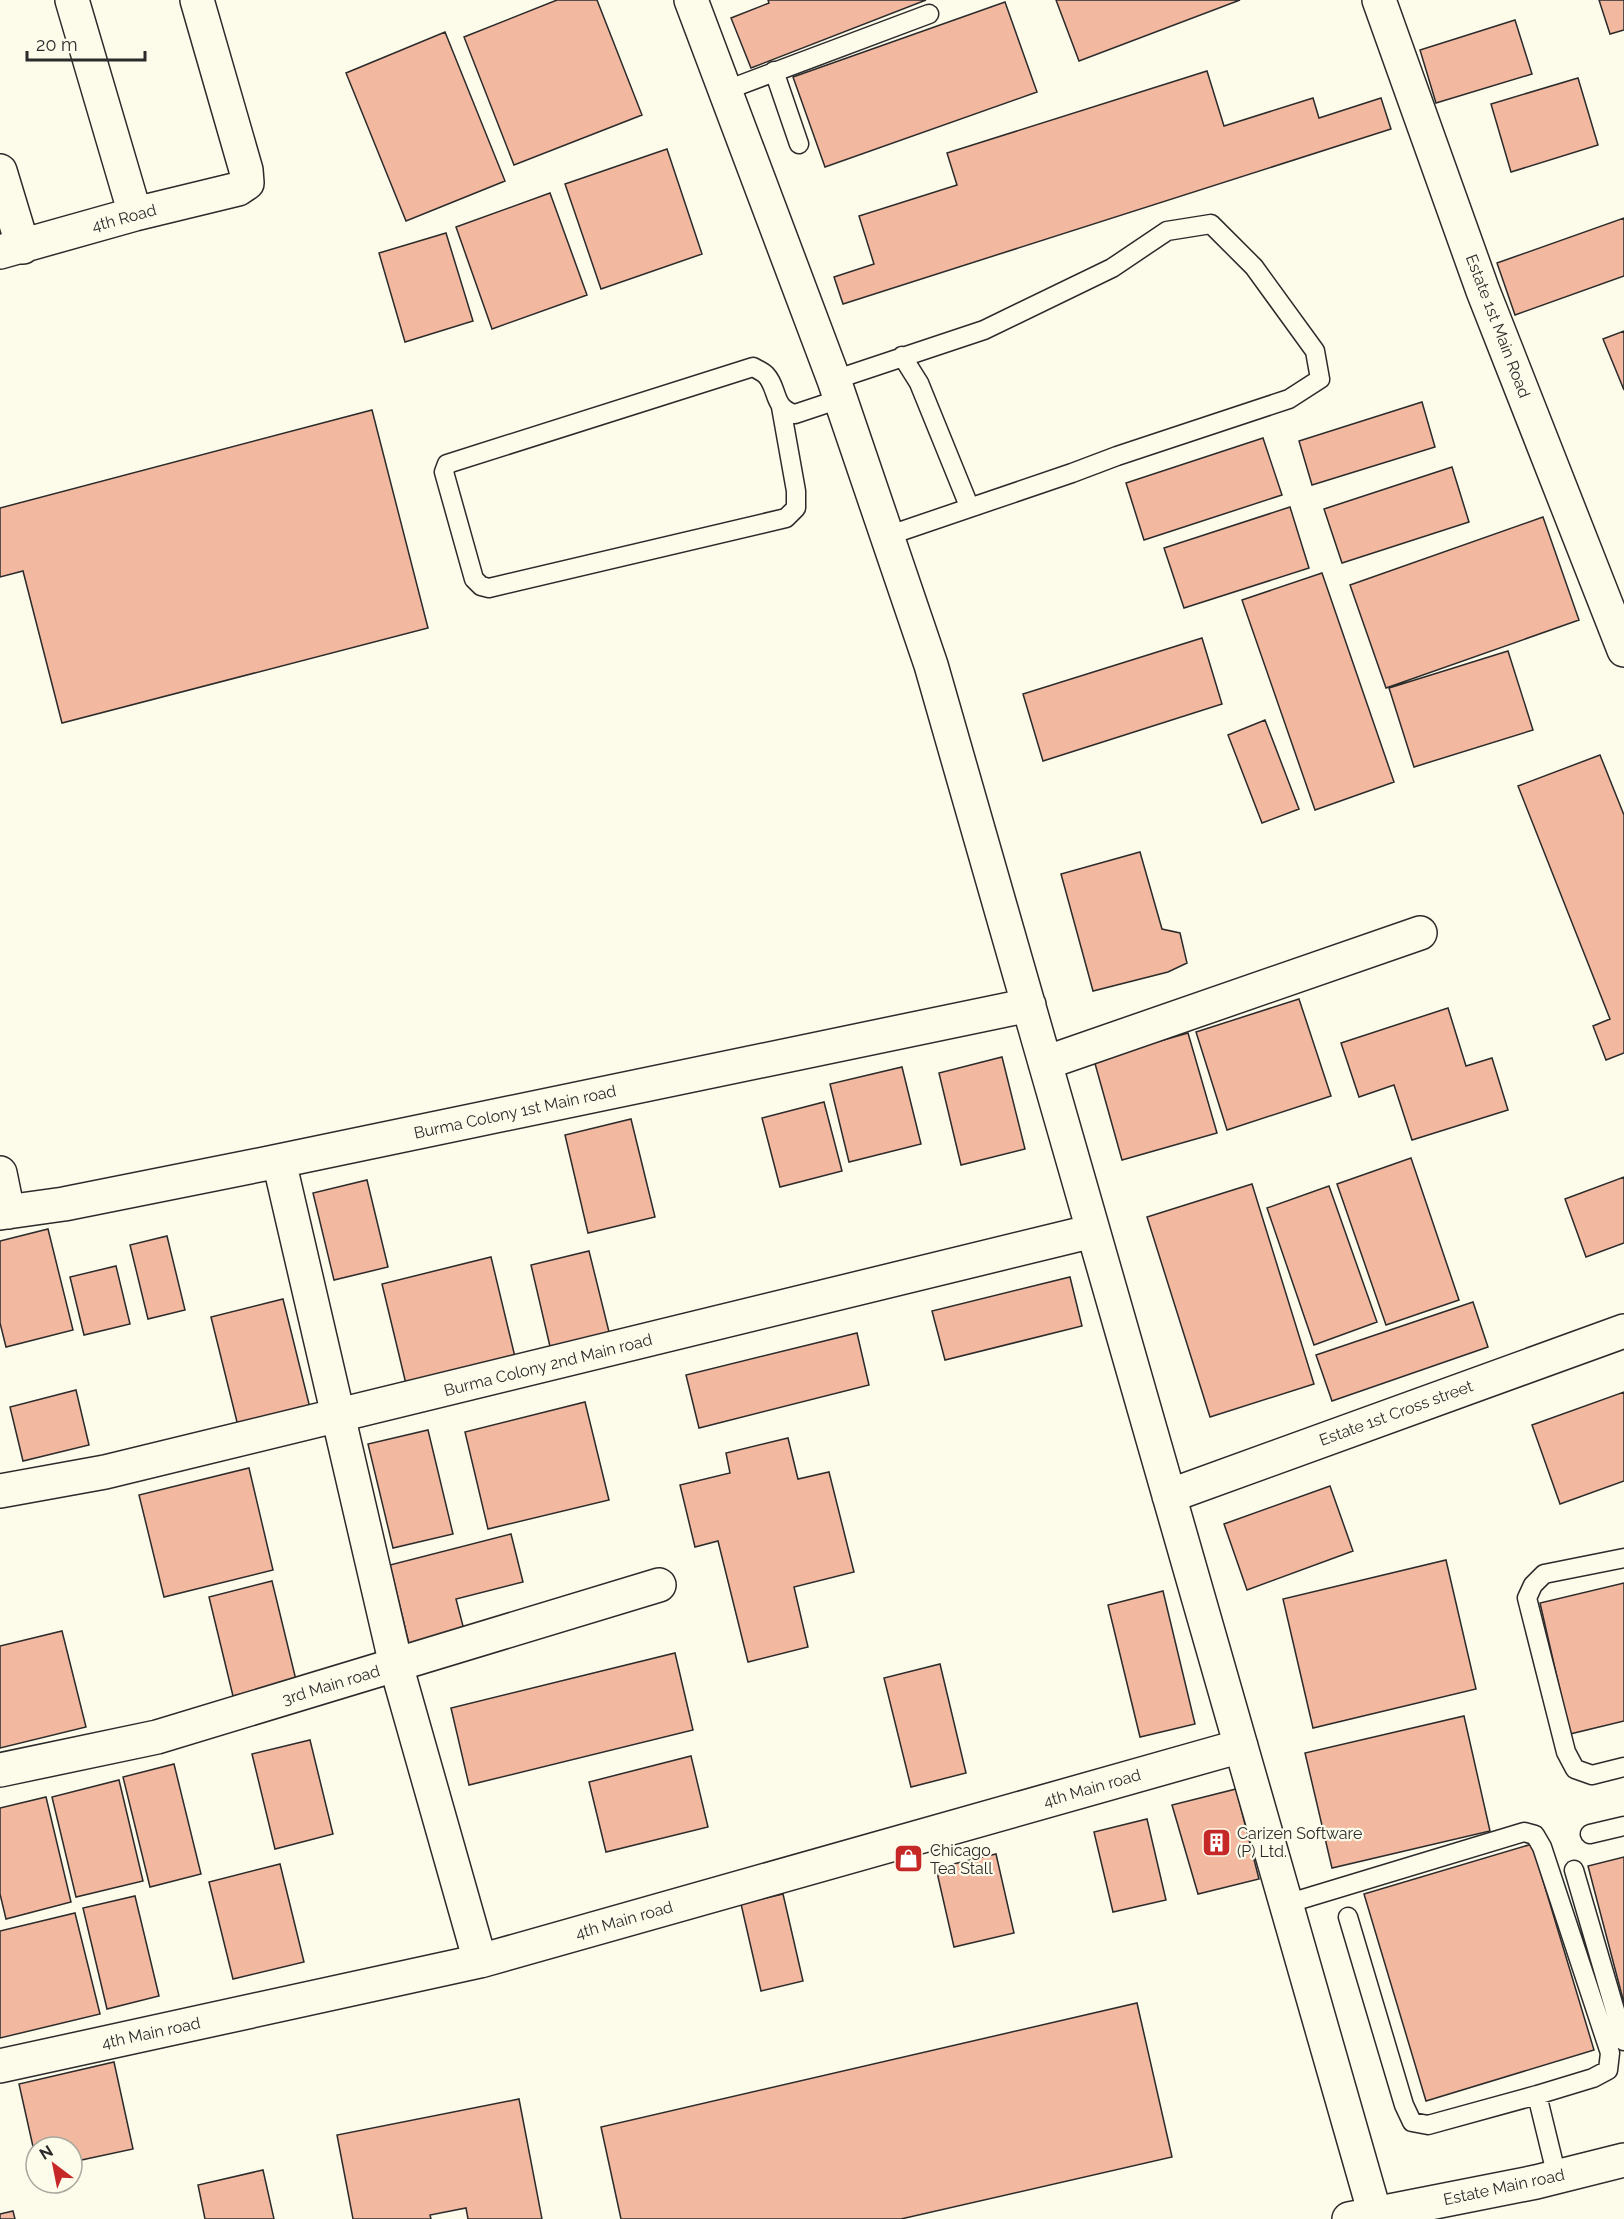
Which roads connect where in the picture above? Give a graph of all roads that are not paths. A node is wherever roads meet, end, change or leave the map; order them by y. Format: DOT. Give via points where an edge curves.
graph roads {
  1 [pos="72,0"];
  2 [pos="197,0"];
  3 [pos="691,0"];
  4 [pos="1379,0"];
  5 [pos="929,14"];
  6 [pos="774,71"];
  7 [pos="724,91"];
  8 [pos="799,144"];
  9 [pos="0,171"];
  10 [pos="135,214"];
  11 [pos="11,250"];
  12 [pos="902,356"];
  13 [pos="837,390"];
  14 [pos="781,407"];
  15 [pos="969,506"];
  16 [pos="887,536"];
  17 [pos="1624,650"];
  18 [pos="1420,933"];
  19 [pos="1029,1005"];
  20 [pos="1045,1063"];
  21 [pos="279,1161"];
  22 [pos="0,1173"];
  23 [pos="4,1213"];
  24 [pos="1093,1231"];
  25 [pos="1624,1331"];
  26 [pos="338,1415"];
  27 [pos="0,1491"];
  28 [pos="1169,1496"];
  29 [pos="1624,1558"];
  30 [pos="659,1586"];
  31 [pos="396,1665"];
  32 [pos="1241,1746"];
  33 [pos="1624,1767"];
  34 [pos="0,1770"];
  35 [pos="1624,1826"];
  36 [pos="1590,1834"];
  37 [pos="1574,1870"];
  38 [pos="1286,1904"];
  39 [pos="1348,1917"];
  40 [pos="480,1961"];
  41 [pos="1624,2041"];
  42 [pos="0,2066"];
  43 [pos="1537,2096"];
  44 [pos="1624,2160"];
  45 [pos="1557,2177"];
  46 [pos="1362,2216"];
  1 -- 10 [label="street"];
  2 -- 10 [label="street, 4th Road" via="247,183 238,189"];
  3 -- 7 [label="street"];
  4 -- 17 [label="street, Estate 1st Main Road" via="1484,291"];
  5 -- 6 [label="lane"];
  6 -- 7 [label="lane"];
  6 -- 8 [label="lane"];
  7 -- 13 [label="street"];
  9 -- 11 [label="street"];
  10 -- 11 [label="street, 4th Road"];
  12 -- 13 [label="lane"];
  12 -- 15 [label="lane" via="919,383"];
  12 -- 15 [label="lane" via="984,330 1112,268 1167,231 1211,224 1254,267 1315,351 1320,379 1288,399"];
  13 -- 14 [label="lane" via="795,414"];
  13 -- 16 [label="street"];
  14 -- 14 [label="lane" via="766,375 753,367 447,464 444,472 474,579 489,588 786,518 796,508 796,491"];
  15 -- 16 [label="lane"];
  16 -- 19 [label="street" via="931,665"];
  18 -- 20 [label="street"];
  19 -- 20 [label="street"];
  19 -- 21 [label="street, Burma Colony 1st Main road"];
  20 -- 24 [label="street"];
  21 -- 23 [label="street, Burma Colony 1st Main road"];
  21 -- 26 [label="street"];
  22 -- 23 [label="street"];
  24 -- 26 [label="street, Burma Colony 2nd Main road"];
  24 -- 28 [label="street"];
  25 -- 28 [label="street, Estate 1st Cross street"];
  26 -- 27 [label="street, Burma Colony 2nd Main road" via="105,1472"];
  26 -- 31 [label="street"];
  28 -- 32 [label="street"];
  29 -- 33 [label="lane" via="1544,1574 1527,1598 1566,1752 1575,1769 1592,1775"];
  30 -- 31 [label="street, 3rd Main road"];
  31 -- 34 [label="street, 3rd Main road" via="158,1737"];
  31 -- 40 [label="street"];
  32 -- 38 [label="street"];
  32 -- 40 [label="street, 4th Main road"];
  35 -- 36 [label="lane"];
  37 -- 41 [label="lane"];
  38 -- 43 [label="lane" via="1524,1832 1535,1835 1610,2053 1608,2070"];
  38 -- 46 [label="street"];
  39 -- 43 [label="lane" via="1412,2122 1428,2125"];
  40 -- 42 [label="street, 4th Main road"];
  43 -- 45 [label="lane"];
  44 -- 45 [label="street, Estate Main road"];
  45 -- 46 [label="street, Estate Main road"];
}
